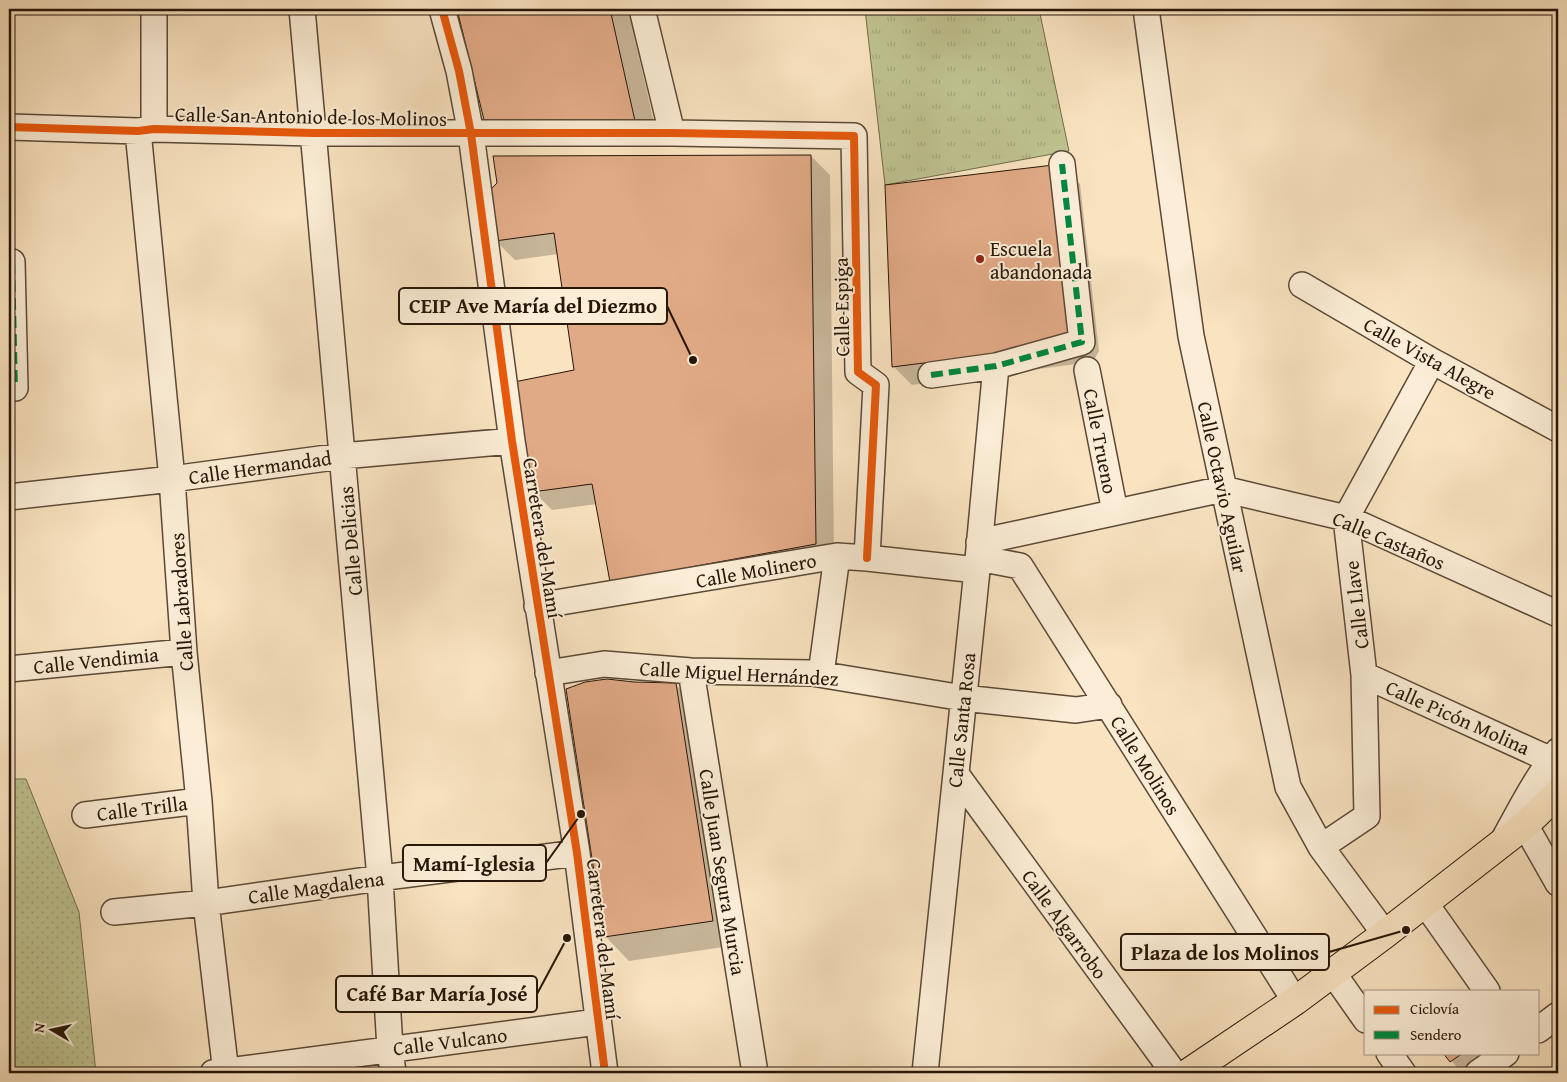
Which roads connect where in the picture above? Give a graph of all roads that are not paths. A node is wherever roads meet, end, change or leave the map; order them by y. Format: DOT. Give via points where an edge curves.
graph roads {
  1 [pos="154,9"];
  2 [pos="302,9"];
  3 [pos="442,9"];
  4 [pos="642,9"];
  5 [pos="1146,9"];
  6 [pos="9,127"];
  7 [pos="146,130"];
  8 [pos="313,133"];
  9 [pos="672,133"];
  10 [pos="471,134"];
  11 [pos="854,136"];
  12 [pos="1062,164"];
  13 [pos="12,262"];
  14 [pos="1302,285"];
  15 [pos="11,343"];
  16 [pos="1432,361"];
  17 [pos="996,366"];
  18 [pos="1087,370"];
  19 [pos="931,375"];
  20 [pos="15,388"];
  21 [pos="1558,428"];
  22 [pos="512,441"];
  23 [pos="342,456"];
  24 [pos="172,479"];
  25 [pos="1223,489"];
  26 [pos="9,496"];
  27 [pos="1115,512"];
  28 [pos="1346,518"];
  29 [pos="837,556"];
  30 [pos="978,557"];
  31 [pos="867,558"];
  32 [pos="537,606"];
  33 [pos="1558,614"];
  34 [pos="184,652"];
  35 [pos="9,669"];
  36 [pos="692,671"];
  37 [pos="548,673"];
  38 [pos="821,674"];
  39 [pos="1364,675"];
  40 [pos="963,698"];
  41 [pos="1109,706"];
  42 [pos="1555,756"];
  43 [pos="956,774"];
  44 [pos="1558,794"];
  45 [pos="199,801"];
  46 [pos="85,815"];
  47 [pos="1525,825"];
  48 [pos="1503,842"];
  49 [pos="1321,846"];
  50 [pos="577,854"];
  51 [pos="380,878"];
  52 [pos="1558,883"];
  53 [pos="206,903"];
  54 [pos="1425,903"];
  55 [pos="114,912"];
  56 [pos="1385,934"];
  57 [pos="1333,973"];
  58 [pos="1486,990"];
  59 [pos="1295,1001"];
  60 [pos="1558,1015"];
  61 [pos="1364,1017"];
  62 [pos="598,1022"];
  63 [pos="1540,1028"];
  64 [pos="390,1049"];
  65 [pos="1390,1054"];
  66 [pos="1505,1054"];
  67 [pos="222,1073"];
  68 [pos="392,1073"];
  69 [pos="605,1073"];
  70 [pos="755,1073"];
  71 [pos="925,1073"];
  72 [pos="1174,1073"];
  73 [pos="1188,1073"];
  74 [pos="1403,1073"];
  75 [pos="1478,1073"];
  1 -- 7 [label="street, Calle Labradores"];
  2 -- 8 [label="street, Calle Delicias"];
  3 -- 10 [label="street, Carretera del Mamí"];
  4 -- 9 [label="street"];
  5 -- 25 [label="street, Calle Octavio Aguilar" via="1191,336"];
  6 -- 7 [label="street, Calle San Antonio de los Molinos"];
  7 -- 8 [label="street, Calle San Antonio de los Molinos"];
  7 -- 24 [label="street, Calle Labradores"];
  8 -- 10 [label="street, Calle San Antonio de los Molinos"];
  8 -- 23 [label="street, Calle Delicias"];
  9 -- 10 [label="street, Calle San Antonio de los Molinos"];
  9 -- 11 [label="street, Calle San Antonio de los Molinos"];
  10 -- 22 [label="street, Carretera del Mamí"];
  11 -- 31 [label="street, Calle Espiga" via="858,372 876,385"];
  12 -- 17 [label="street" via="1082,342"];
  13 -- 15 [label="street"];
  14 -- 16 [label="street, Calle Vista Alegre"];
  15 -- 20 [label="street"];
  16 -- 21 [label="street, Calle Vista Alegre"];
  16 -- 28 [label="street"];
  17 -- 19 [label="street"];
  17 -- 30 [label="street, Calle Santa Rosa"];
  18 -- 27 [label="street, Calle Trueno"];
  22 -- 23 [label="street, Calle Hermandad"];
  22 -- 32 [label="street, Carretera del Mamí"];
  23 -- 24 [label="street, Calle Hermandad"];
  23 -- 51 [label="street, Calle Delicias"];
  24 -- 26 [label="street, Calle Hermandad"];
  24 -- 34 [label="street, Calle Labradores"];
  25 -- 27 [label="street, Calle Castaños"];
  25 -- 28 [label="street, Calle Castaños"];
  25 -- 49 [label="street, Calle Octavio Aguilar" via="1288,788"];
  27 -- 30 [label="street, Calle Castaños"];
  28 -- 33 [label="street, Calle Castaños"];
  28 -- 39 [label="street, Calle Llave"];
  29 -- 31 [label="street, Calle Molinero"];
  29 -- 32 [label="street, Calle Molinero"];
  29 -- 38 [label="street"];
  30 -- 31 [label="street, Calle Molinero"];
  30 -- 40 [label="street, Calle Santa Rosa"];
  30 -- 41 [label="street, Calle Molinos" via="1020,566"];
  32 -- 37 [label="street, Carretera del Mamí"];
  34 -- 35 [label="street, Calle Vendimia"];
  34 -- 45 [label="street, Calle Labradores"];
  36 -- 37 [label="street, Calle Miguel Hernández" via="604,664"];
  36 -- 38 [label="street, Calle Miguel Hernández"];
  36 -- 70 [label="street, Calle Juan Segura Murcia"];
  37 -- 50 [label="street, Carretera del Mamí"];
  38 -- 40 [label="street, Calle Miguel Hernández"];
  39 -- 42 [label="street, Calle Picón Molina"];
  39 -- 49 [label="street, Calle Llave" via="1367,816"];
  40 -- 41 [label="street, Calle Miguel Hernández" via="1076,710"];
  40 -- 43 [label="street, Calle Santa Rosa"];
  41 -- 59 [label="street, Calle Molinos"];
  42 -- 48 [label="street"];
  43 -- 71 [label="street, Calle Santa Rosa"];
  43 -- 72 [label="street, Calle Algarrobo"];
  44 -- 47 [label="main road"];
  45 -- 46 [label="street, Calle Trilla"];
  45 -- 53 [label="street, Calle Labradores"];
  47 -- 48 [label="main road"];
  47 -- 52 [label="street"];
  48 -- 54 [label="main road"];
  49 -- 56 [label="street, Calle Octavio Aguilar"];
  50 -- 51 [label="street, Calle Magdalena"];
  50 -- 62 [label="street, Carretera del Mamí"];
  51 -- 53 [label="street, Calle Magdalena"];
  51 -- 64 [label="street, Calle Delicias"];
  53 -- 55 [label="street, Calle Magdalena"];
  53 -- 67 [label="street, Calle Labradores"];
  54 -- 56 [label="main road"];
  54 -- 58 [label="street"];
  56 -- 57 [label="main road"];
  57 -- 59 [label="main road"];
  57 -- 61 [label="street"];
  59 -- 73 [label="main road"];
  60 -- 63 [label="street"];
  62 -- 64 [label="street, Calle Vulcano"];
  62 -- 69 [label="street, Carretera del Mamí"];
  64 -- 67 [label="street, Calle Vulcano"];
  64 -- 68 [label="street, Calle Delicias"];
  65 -- 74 [label="street"];
  66 -- 75 [label="street"];
}
